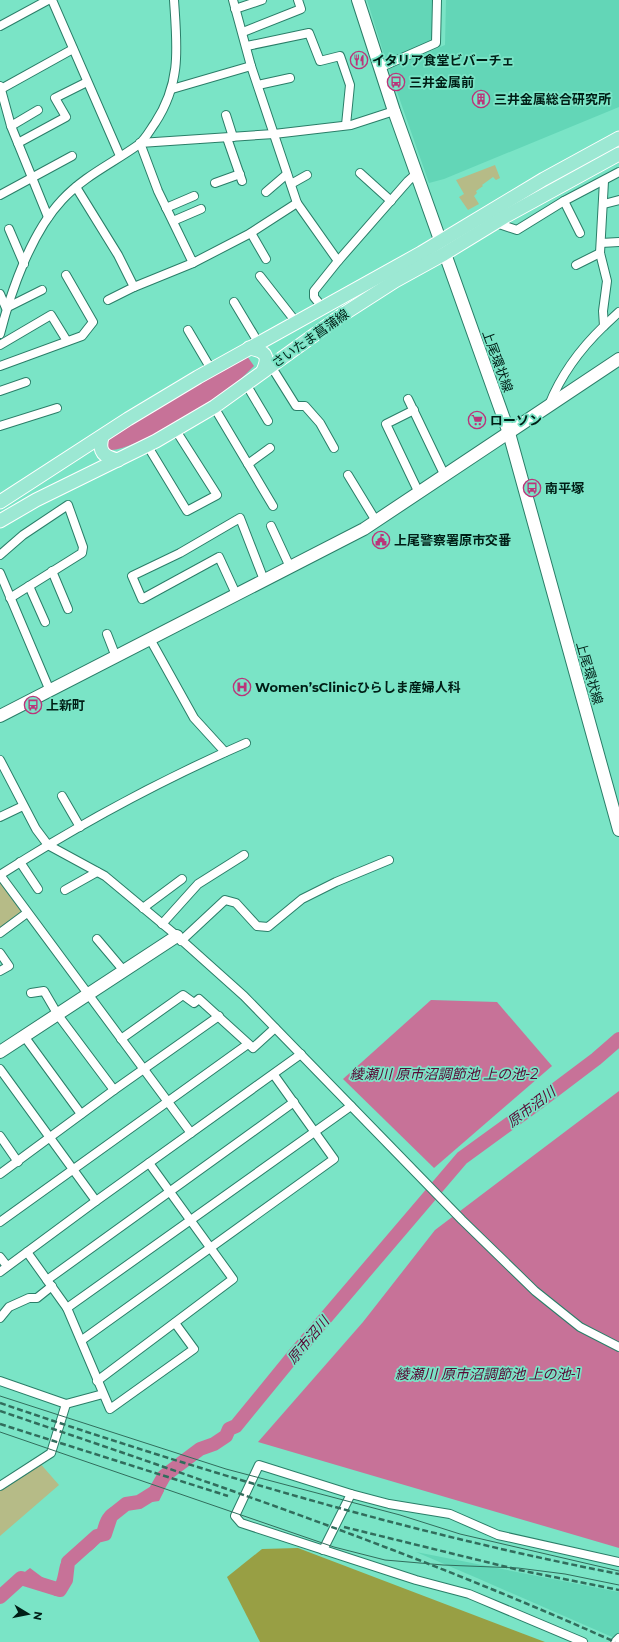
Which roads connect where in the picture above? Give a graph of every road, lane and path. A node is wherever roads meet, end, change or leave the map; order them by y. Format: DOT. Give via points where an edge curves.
graph roads {
  1 [pos="48,0"];
  2 [pos="52,0"];
  3 [pos="174,0"];
  4 [pos="233,0"];
  5 [pos="262,0"];
  6 [pos="298,0"];
  7 [pos="358,0"];
  8 [pos="437,0"];
  9 [pos="235,9"];
  10 [pos="0,26"];
  11 [pos="242,32"];
  12 [pos="247,46"];
  13 [pos="73,49"];
  14 [pos="251,66"];
  15 [pos="380,68"];
  16 [pos="290,78"];
  17 [pos="87,82"];
  18 [pos="258,85"];
  19 [pos="0,88"];
  20 [pos="172,89"];
  21 [pos="2,101"];
  22 [pos="38,110"];
  23 [pos="394,111"];
  24 [pos="226,115"];
  25 [pos="346,125"];
  26 [pos="11,126"];
  27 [pos="274,134"];
  28 [pos="230,137"];
  29 [pos="617,139"];
  30 [pos="18,143"];
  31 [pos="140,144"];
  32 [pos="602,147"];
  33 [pos="616,155"];
  34 [pos="72,156"];
  35 [pos="120,156"];
  36 [pos="619,172"];
  37 [pos="360,173"];
  38 [pos="287,174"];
  39 [pos="416,174"];
  40 [pos="307,175"];
  41 [pos="32,178"];
  42 [pos="604,180"];
  43 [pos="215,184"];
  44 [pos="290,184"];
  45 [pos="76,187"];
  46 [pos="266,192"];
  47 [pos="0,195"];
  48 [pos="194,196"];
  49 [pos="619,200"];
  50 [pos="391,201"];
  51 [pos="564,201"];
  52 [pos="297,203"];
  53 [pos="604,204"];
  54 [pos="166,208"];
  55 [pos="201,209"];
  56 [pos="48,217"];
  57 [pos="173,221"];
  58 [pos="496,223"];
  59 [pos="8,230"];
  60 [pos="251,233"];
  61 [pos="580,233"];
  62 [pos="440,241"];
  63 [pos="619,242"];
  64 [pos="601,243"];
  65 [pos="600,253"];
  66 [pos="444,254"];
  67 [pos="266,259"];
  68 [pos="338,260"];
  69 [pos="193,263"];
  70 [pos="24,264"];
  71 [pos="576,265"];
  72 [pos="66,275"];
  73 [pos="260,276"];
  74 [pos="134,287"];
  75 [pos="42,290"];
  76 [pos="0,294"];
  77 [pos="108,300"];
  78 [pos="234,302"];
  79 [pos="4,306"];
  80 [pos="323,308"];
  81 [pos="619,312"];
  82 [pos="296,322"];
  83 [pos="604,326"];
  84 [pos="188,330"];
  85 [pos="0,334"];
  86 [pos="67,341"];
  87 [pos="0,345"];
  88 [pos="254,345"];
  89 [pos="619,359"];
  90 [pos="0,366"];
  91 [pos="267,368"];
  92 [pos="211,369"];
  93 [pos="26,382"];
  94 [pos="246,384"];
  95 [pos="0,391"];
  96 [pos="408,399"];
  97 [pos="549,405"];
  98 [pos="214,407"];
  99 [pos="57,408"];
  100 [pos="414,410"];
  101 [pos="268,421"];
  102 [pos="0,426"];
  103 [pos="175,429"];
  104 [pos="509,433"];
  105 [pos="102,437"];
  106 [pos="147,445"];
  107 [pos="270,448"];
  108 [pos="334,448"];
  109 [pos="118,460"];
  110 [pos="248,464"];
  111 [pos="348,474"];
  112 [pos="445,476"];
  113 [pos="419,493"];
  114 [pos="0,502"];
  115 [pos="273,506"];
  116 [pos="0,521"];
  117 [pos="376,521"];
  118 [pos="271,526"];
  119 [pos="0,555"];
  120 [pos="290,567"];
  121 [pos="52,572"];
  122 [pos="0,573"];
  123 [pos="264,580"];
  124 [pos="29,586"];
  125 [pos="236,594"];
  126 [pos="10,598"];
  127 [pos="68,609"];
  128 [pos="45,622"];
  129 [pos="107,634"];
  130 [pos="150,639"];
  131 [pos="116,657"];
  132 [pos="50,691"];
  133 [pos="0,716"];
  134 [pos="246,743"];
  135 [pos="225,752"];
  136 [pos="0,760"];
  137 [pos="62,796"];
  138 [pos="23,806"];
  139 [pos="0,817"];
  140 [pos="80,827"];
  141 [pos="619,830"];
  142 [pos="48,845"];
  143 [pos="244,856"];
  144 [pos="389,860"];
  145 [pos="20,862"];
  146 [pos="97,872"];
  147 [pos="0,875"];
  148 [pos="182,879"];
  149 [pos="38,889"];
  150 [pos="65,890"];
  151 [pos="143,908"];
  152 [pos="27,913"];
  153 [pos="162,924"];
  154 [pos="0,933"];
  155 [pos="179,938"];
  156 [pos="97,939"];
  157 [pos="0,953"];
  158 [pos="0,971"];
  159 [pos="124,971"];
  160 [pos="31,993"];
  161 [pos="88,995"];
  162 [pos="58,1015"];
  163 [pos="220,1016"];
  164 [pos="275,1028"];
  165 [pos="24,1036"];
  166 [pos="121,1038"];
  167 [pos="248,1044"];
  168 [pos="0,1052"];
  169 [pos="301,1054"];
  170 [pos="0,1069"];
  171 [pos="144,1069"];
  172 [pos="274,1075"];
  173 [pos="114,1090"];
  174 [pos="168,1102"];
  175 [pos="294,1102"];
  176 [pos="351,1106"];
  177 [pos="81,1114"];
  178 [pos="315,1131"];
  179 [pos="191,1133"];
  180 [pos="0,1136"];
  181 [pos="49,1138"];
  182 [pos="18,1162"];
  183 [pos="149,1163"];
  184 [pos="72,1170"];
  185 [pos="0,1174"];
  186 [pos="170,1192"];
  187 [pos="96,1201"];
  188 [pos="190,1219"];
  189 [pos="0,1222"];
  190 [pos="211,1248"];
  191 [pos="27,1252"];
  192 [pos="0,1257"];
  193 [pos="8,1266"];
  194 [pos="0,1272"];
  195 [pos="49,1283"];
  196 [pos="67,1308"];
  197 [pos="0,1318"];
  198 [pos="175,1323"];
  199 [pos="82,1340"];
  200 [pos="619,1347"];
  201 [pos="0,1381"];
  202 [pos="97,1381"];
  203 [pos="103,1394"];
  204 [pos="66,1404"];
  205 [pos="0,1486"];
  206 [pos="351,1494"];
  207 [pos="324,1550"];
  208 [pos="619,1562"];
  209 [pos="619,1638"];
  210 [pos="583,1642"];
  211 [pos="615,1642"];
  1 -- 10 [label="street"];
  2 -- 13 [label="street"];
  3 -- 20 [label="street" via="177,40"];
  4 -- 9 [label="street"];
  5 -- 9 [label="street"];
  6 -- 11 [label="street" via="301,9"];
  7 -- 15 [label="street, 上尾環状線"];
  8 -- 15 [label="street" via="436,43"];
  9 -- 11 [label="street"];
  11 -- 12 [label="street"];
  12 -- 14 [label="street"];
  12 -- 25 [label="street" via="309,33 320,61 340,56 350,85"];
  13 -- 17 [label="street"];
  13 -- 19 [label="street"];
  14 -- 18 [label="street"];
  14 -- 20 [label="street"];
  15 -- 23 [label="street, 上尾環状線"];
  16 -- 18 [label="street"];
  17 -- 30 [label="street" via="55,98 66,118"];
  17 -- 35 [label="street"];
  18 -- 27 [label="street"];
  19 -- 21 [label="street"];
  20 -- 31 [label="street" via="162,112"];
  21 -- 26 [label="street"];
  22 -- 26 [label="street"];
  23 -- 25 [label="street"];
  23 -- 39 [label="street, 上尾環状線"];
  24 -- 28 [label="street"];
  25 -- 27 [label="street"];
  26 -- 30 [label="street"];
  27 -- 28 [label="street"];
  27 -- 38 [label="street"];
  28 -- 31 [label="street"];
  28 -- 43 [label="street" via="241,178"];
  29 -- 32 [label="main road, さいたま菖蒲線"];
  29 -- 33 [label="main road" via="612,146"];
  30 -- 41 [label="street"];
  31 -- 35 [label="street"];
  31 -- 54 [label="street"];
  32 -- 33 [label="main road"];
  32 -- 62 [label="main road, さいたま菖蒲線"];
  33 -- 58 [label="main road, さいたま菖蒲線"];
  34 -- 41 [label="street"];
  35 -- 45 [label="street"];
  36 -- 42 [label="street"];
  37 -- 50 [label="street"];
  38 -- 44 [label="street"];
  38 -- 46 [label="street"];
  39 -- 50 [label="street"];
  39 -- 62 [label="street, 上尾環状線"];
  40 -- 44 [label="street"];
  41 -- 47 [label="street"];
  41 -- 56 [label="street"];
  42 -- 51 [label="street"];
  42 -- 53 [label="street"];
  44 -- 52 [label="street"];
  45 -- 56 [label="street" via="62,199"];
  45 -- 74 [label="street" via="118,255"];
  48 -- 54 [label="street"];
  49 -- 53 [label="street"];
  50 -- 68 [label="street"];
  51 -- 58 [label="street" via="516,230"];
  51 -- 61 [label="street"];
  52 -- 60 [label="street"];
  52 -- 68 [label="street"];
  53 -- 64 [label="street"];
  54 -- 57 [label="street"];
  55 -- 57 [label="street"];
  56 -- 70 [label="street"];
  57 -- 69 [label="street"];
  58 -- 66 [label="main road, さいたま菖蒲線"];
  59 -- 70 [label="street"];
  60 -- 67 [label="street"];
  60 -- 69 [label="street"];
  62 -- 66 [label="street, 上尾環状線"];
  62 -- 80 [label="main road, さいたま菖蒲線"];
  63 -- 64 [label="street"];
  64 -- 65 [label="street"];
  65 -- 71 [label="street"];
  65 -- 83 [label="street" via="607,281 602,311"];
  66 -- 91 [label="main road, さいたま菖蒲線" via="374,294"];
  66 -- 104 [label="street, 上尾環状線"];
  68 -- 80 [label="street" via="314,291 314,297"];
  69 -- 74 [label="street"];
  70 -- 79 [label="street"];
  72 -- 86 [label="street" via="93,322 82,336"];
  73 -- 82 [label="street"];
  74 -- 77 [label="street"];
  75 -- 79 [label="street"];
  76 -- 79 [label="street"];
  78 -- 88 [label="street"];
  79 -- 85 [label="street"];
  80 -- 82 [label="main road, さいたま菖蒲線"];
  81 -- 83 [label="street"];
  82 -- 88 [label="main road, さいたま菖蒲線"];
  83 -- 97 [label="street" via="586,343 555,391"];
  84 -- 92 [label="street"];
  86 -- 87 [label="street" via="51,315"];
  86 -- 90 [label="street"];
  88 -- 91 [label="main road" via="267,357"];
  88 -- 92 [label="main road, さいたま菖蒲線"];
  89 -- 97 [label="street"];
  91 -- 94 [label="main road, さいたま菖蒲線"];
  91 -- 108 [label="street" via="296,406 305,406 320,423"];
  92 -- 105 [label="main road, さいたま菖蒲線"];
  93 -- 95 [label="street"];
  94 -- 98 [label="main road, さいたま菖蒲線"];
  94 -- 101 [label="street"];
  96 -- 100 [label="street"];
  97 -- 104 [label="street"];
  98 -- 103 [label="main road, さいたま菖蒲線"];
  98 -- 110 [label="street"];
  99 -- 102 [label="street"];
  100 -- 112 [label="street"];
  100 -- 113 [label="street" via="386,424"];
  103 -- 106 [label="main road, さいたま菖蒲線"];
  103 -- 106 [label="street" via="217,495 187,511"];
  104 -- 112 [label="street"];
  104 -- 141 [label="street, 上尾環状線"];
  105 -- 109 [label="main road" via="101,451 106,458"];
  105 -- 114 [label="main road, さいたま菖蒲線"];
  106 -- 109 [label="main road, さいたま菖蒲線"];
  107 -- 110 [label="street"];
  109 -- 116 [label="main road, さいたま菖蒲線" via="36,500"];
  110 -- 115 [label="street"];
  111 -- 117 [label="street"];
  112 -- 113 [label="street"];
  113 -- 117 [label="street"];
  117 -- 120 [label="street"];
  118 -- 120 [label="street"];
  119 -- 121 [label="street" via="23,535 68,505 83,548 82,553"];
  120 -- 123 [label="street"];
  121 -- 124 [label="street"];
  121 -- 127 [label="street"];
  122 -- 126 [label="street"];
  123 -- 125 [label="street"];
  123 -- 125 [label="street" via="240,518 180,553 132,576 142,599 219,557"];
  124 -- 126 [label="street"];
  124 -- 128 [label="street"];
  125 -- 130 [label="street"];
  126 -- 132 [label="street"];
  129 -- 131 [label="street"];
  130 -- 131 [label="street"];
  130 -- 135 [label="street" via="194,718"];
  131 -- 132 [label="street"];
  132 -- 133 [label="street"];
  134 -- 135 [label="street"];
  135 -- 140 [label="street"];
  136 -- 138 [label="street"];
  137 -- 140 [label="street"];
  138 -- 139 [label="street"];
  138 -- 142 [label="street"];
  140 -- 142 [label="street"];
  142 -- 145 [label="street"];
  142 -- 146 [label="street"];
  143 -- 153 [label="street" via="198,884"];
  144 -- 155 [label="street" via="302,899 268,928 257,926 236,903 225,900"];
  145 -- 147 [label="street"];
  145 -- 149 [label="street"];
  146 -- 150 [label="street"];
  146 -- 151 [label="street" via="122,889"];
  147 -- 152 [label="street"];
  148 -- 151 [label="street"];
  151 -- 153 [label="street"];
  152 -- 154 [label="street"];
  152 -- 161 [label="street"];
  153 -- 155 [label="street"];
  155 -- 159 [label="street"];
  155 -- 164 [label="street" via="244,996"];
  156 -- 159 [label="street"];
  157 -- 158 [label="street" via="9,966"];
  159 -- 161 [label="street"];
  160 -- 162 [label="street" via="44,991"];
  161 -- 162 [label="street"];
  161 -- 166 [label="street"];
  162 -- 165 [label="street"];
  162 -- 173 [label="street"];
  163 -- 166 [label="street" via="199,999 194,1003 183,995"];
  163 -- 167 [label="street"];
  163 -- 171 [label="street"];
  164 -- 167 [label="street" via="253,1048"];
  164 -- 169 [label="street"];
  165 -- 168 [label="street"];
  165 -- 177 [label="street"];
  166 -- 171 [label="street"];
  167 -- 174 [label="street"];
  169 -- 172 [label="street"];
  169 -- 176 [label="street"];
  170 -- 181 [label="street"];
  171 -- 173 [label="street"];
  171 -- 174 [label="street"];
  172 -- 175 [label="street"];
  172 -- 179 [label="street"];
  173 -- 177 [label="street"];
  174 -- 179 [label="street"];
  174 -- 184 [label="street"];
  175 -- 178 [label="street"];
  175 -- 186 [label="street"];
  176 -- 178 [label="street"];
  176 -- 200 [label="street" via="535,1291 580,1327"];
  177 -- 181 [label="street"];
  178 -- 188 [label="street"];
  178 -- 190 [label="street" via="334,1159"];
  179 -- 183 [label="street"];
  180 -- 182 [label="street"];
  181 -- 182 [label="street"];
  181 -- 184 [label="street"];
  182 -- 185 [label="street"];
  183 -- 186 [label="street"];
  183 -- 187 [label="street"];
  184 -- 187 [label="street"];
  184 -- 189 [label="street"];
  186 -- 188 [label="street"];
  186 -- 195 [label="street"];
  187 -- 191 [label="street"];
  188 -- 190 [label="street"];
  188 -- 196 [label="street"];
  190 -- 198 [label="street" via="233,1279"];
  190 -- 199 [label="street"];
  191 -- 193 [label="street"];
  191 -- 195 [label="street"];
  192 -- 193 [label="street"];
  193 -- 194 [label="street"];
  195 -- 196 [label="street"];
  195 -- 197 [label="street" via="37,1298 29,1298 10,1307"];
  196 -- 199 [label="street"];
  198 -- 202 [label="street"];
  198 -- 203 [label="street" via="194,1350 110,1409"];
  199 -- 202 [label="street"];
  201 -- 204 [label="street"];
  202 -- 203 [label="street"];
  203 -- 204 [label="street"];
  204 -- 205 [label="street" via="51,1453"];
  206 -- 207 [label="street"];
  206 -- 207 [label="street" via="259,1465 236,1516 241,1523"];
  206 -- 208 [label="street" via="389,1504 450,1514 498,1536"];
  207 -- 210 [label="street" via="474,1596"];
  209 -- 211 [label="street"];
}
